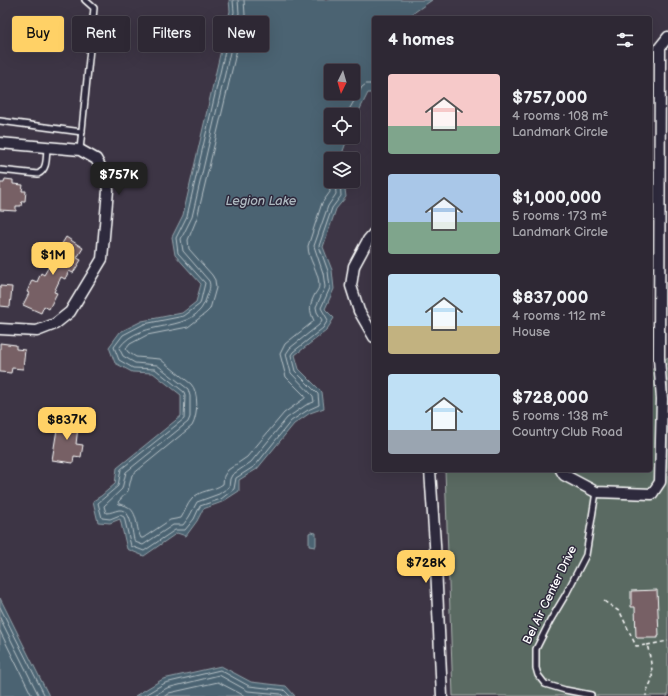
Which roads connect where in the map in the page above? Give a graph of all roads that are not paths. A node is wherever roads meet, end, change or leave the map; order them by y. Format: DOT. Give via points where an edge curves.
graph roads {
  1 [pos="85,0"];
  2 [pos="668,36"];
  3 [pos="0,121"];
  4 [pos="82,132"];
  5 [pos="0,143"];
  6 [pos="47,147"];
  7 [pos="80,150"];
  8 [pos="0,170"];
  9 [pos="372,235"];
  10 [pos="0,329"];
  11 [pos="372,334"];
  12 [pos="659,358"];
  13 [pos="652,363"];
  14 [pos="430,472"];
  15 [pos="562,472"];
  16 [pos="596,492"];
  17 [pos="442,696"];
  18 [pos="591,696"];
  1 -- 4 [label="lane" via="94,8"];
  2 -- 12 [label="street" via="660,47"];
  3 -- 4 [label="lane"];
  4 -- 7 [label="lane"];
  5 -- 6 [label="street"];
  6 -- 7 [label="street"];
  6 -- 8 [label="lane" via="45,169 38,174"];
  7 -- 10 [label="street" via="96,159 107,182 102,258 70,312 55,324 37,331"];
  9 -- 11 [label="street" via="354,266 351,286 358,311"];
  12 -- 13 [label="street"];
  12 -- 16 [label="street" via="662,399 660,482 652,494"];
  14 -- 17 [label="street"];
  15 -- 16 [label="street"];
  16 -- 18 [label="lane, Bel Air Center Drive" via="586,555 536,649 536,668 538,675 546,684"];
}
